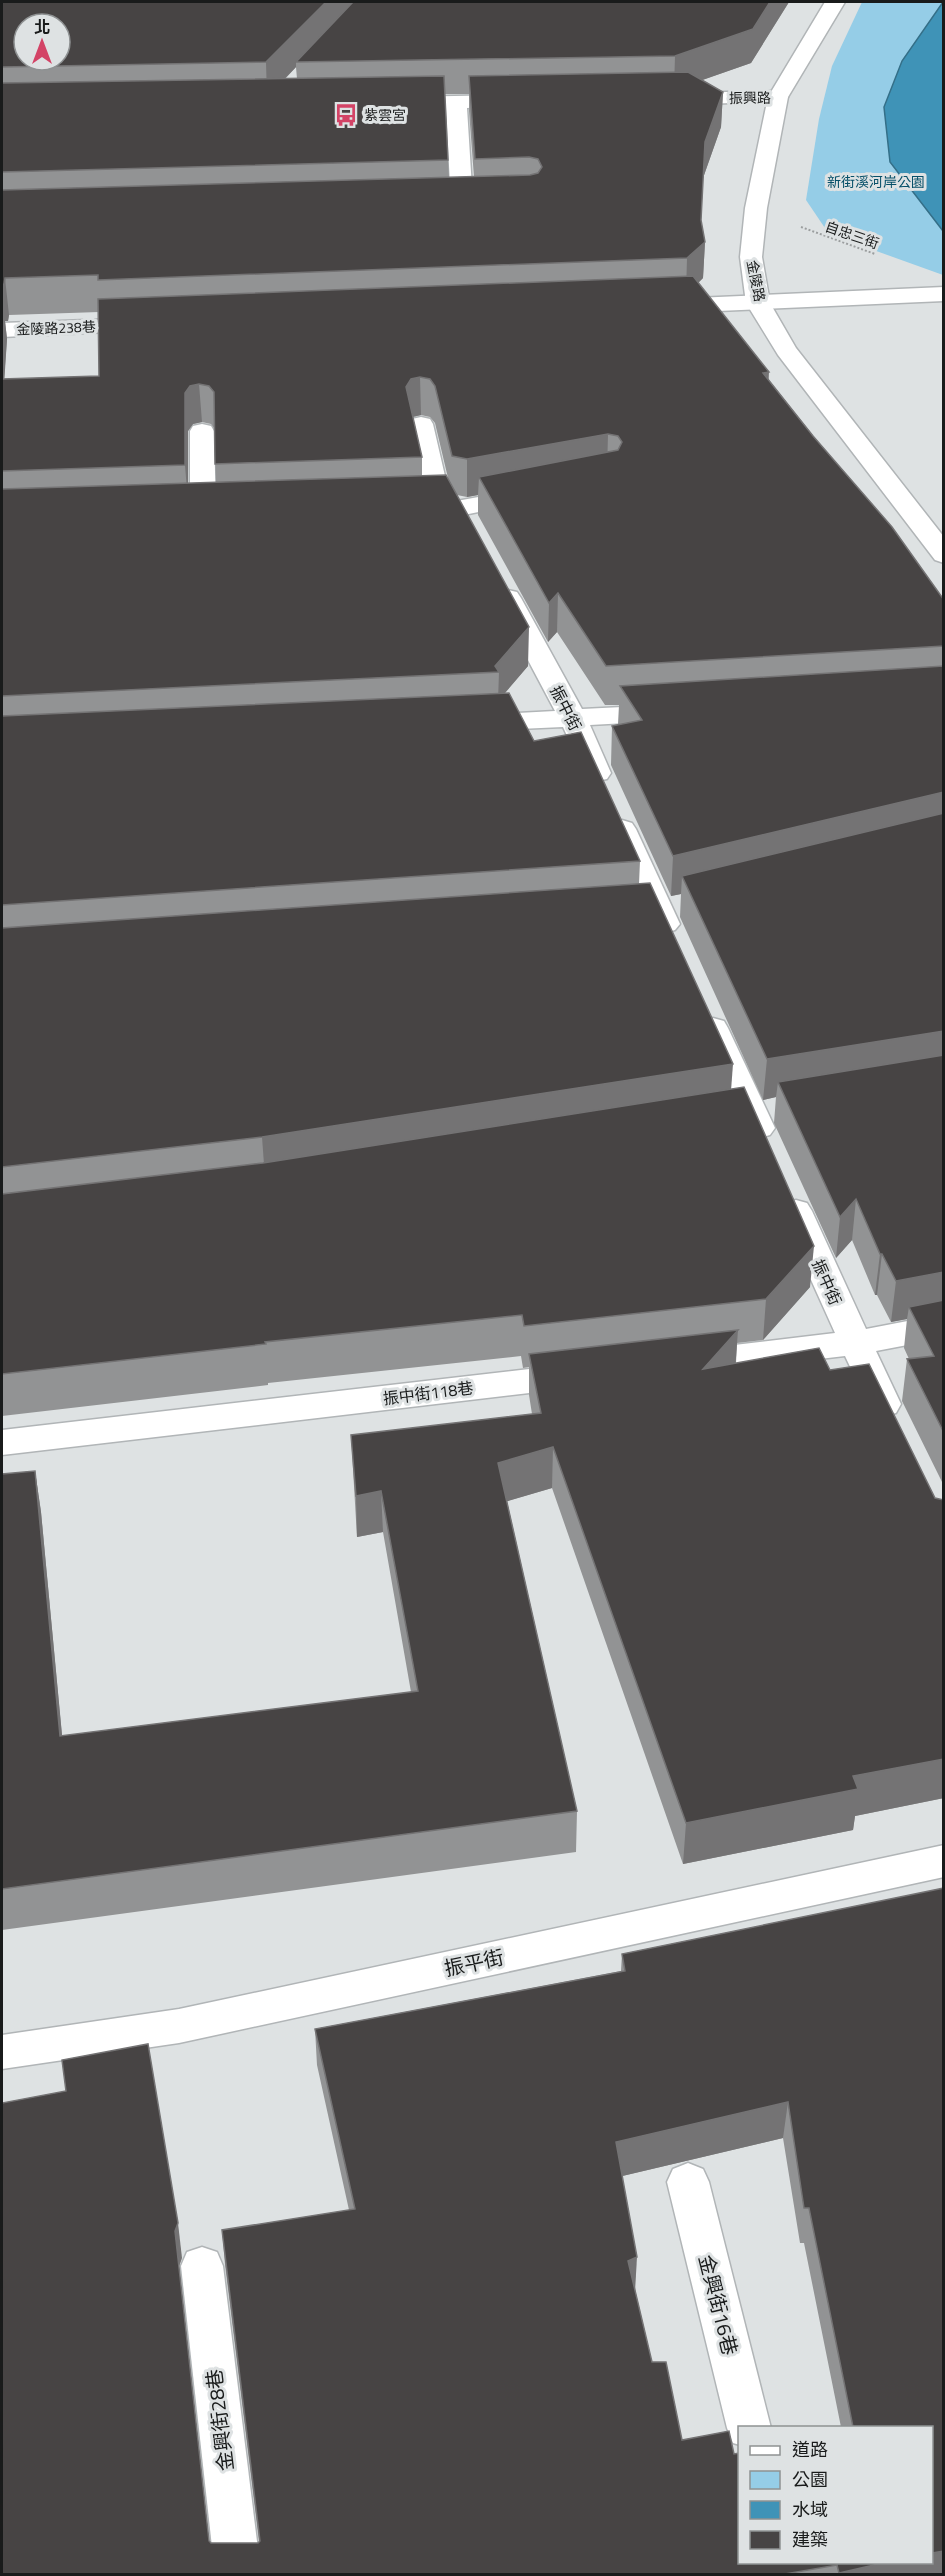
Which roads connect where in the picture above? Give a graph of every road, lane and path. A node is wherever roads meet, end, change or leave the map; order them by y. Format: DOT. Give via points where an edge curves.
graph roads {
  1 [pos="835,2"];
  2 [pos="778,97"];
  3 [pos="659,99"];
  4 [pos="528,101"];
  5 [pos="456,102"];
  6 [pos="377,103"];
  7 [pos="484,203"];
  8 [pos="462,204"];
  9 [pos="439,206"];
  10 [pos="756,208"];
  11 [pos="875,254"];
  12 [pos="944,294"];
  13 [pos="758,303"];
  14 [pos="652,306"];
  15 [pos="167,324"];
  16 [pos="2,330"];
  17 [pos="421,424"];
  18 [pos="202,431"];
  19 [pos="550,491"];
  20 [pos="203,512"];
  21 [pos="944,555"];
  22 [pos="493,571"];
  23 [pos="692,711"];
  24 [pos="573,718"];
  25 [pos="454,724"];
  26 [pos="678,954"];
  27 [pos="704,1007"];
  28 [pos="787,1109"];
  29 [pos="753,1115"];
  30 [pos="718,1120"];
  31 [pos="944,1326"];
  32 [pos="854,1343"];
  33 [pos="665,1365"];
  34 [pos="606,1372"];
  35 [pos="899,1436"];
  36 [pos="2,1443"];
  37 [pos="944,1861"];
  38 [pos="2,2052"];
  39 [pos="687,2182"];
  40 [pos="202,2266"];
  41 [pos="749,2426"];
  42 [pos="238,2574"];
  1 -- 2 [label="main road, 金陵路"];
  2 -- 3 [label="main road, 振興路"];
  2 -- 10 [label="main road, 金陵路"];
  4 -- 5 [label="main road"];
  5 -- 6 [label="main road"];
  5 -- 8 [label="main road"];
  7 -- 8 [label="main road"];
  8 -- 9 [label="main road"];
  10 -- 11 [label="path, 自忠三街"];
  10 -- 13 [label="main road, 金陵路" via="751,257"];
  12 -- 13 [label="main road"];
  13 -- 14 [label="main road"];
  13 -- 21 [label="main road, 金陵路" via="786,350"];
  15 -- 16 [label="main road, 金陵路238巷"];
  17 -- 19 [label="main road" via="446,511"];
  18 -- 20 [label="main road"];
  22 -- 24 [label="main road, 振中街"];
  23 -- 24 [label="main road"];
  24 -- 25 [label="main road"];
  24 -- 26 [label="main road, 振中街"];
  27 -- 29 [label="main road, 振中街"];
  28 -- 29 [label="main road"];
  29 -- 30 [label="main road"];
  29 -- 32 [label="main road, 振中街"];
  31 -- 32 [label="main road"];
  32 -- 33 [label="main road"];
  32 -- 35 [label="main road, 振中街"];
  34 -- 36 [label="main road, 振中街118巷"];
  37 -- 38 [label="main road, 振平街" via="179,2026"];
  39 -- 41 [label="main road, 金興街16巷"];
  40 -- 42 [label="main road, 金興街28巷"];
}
